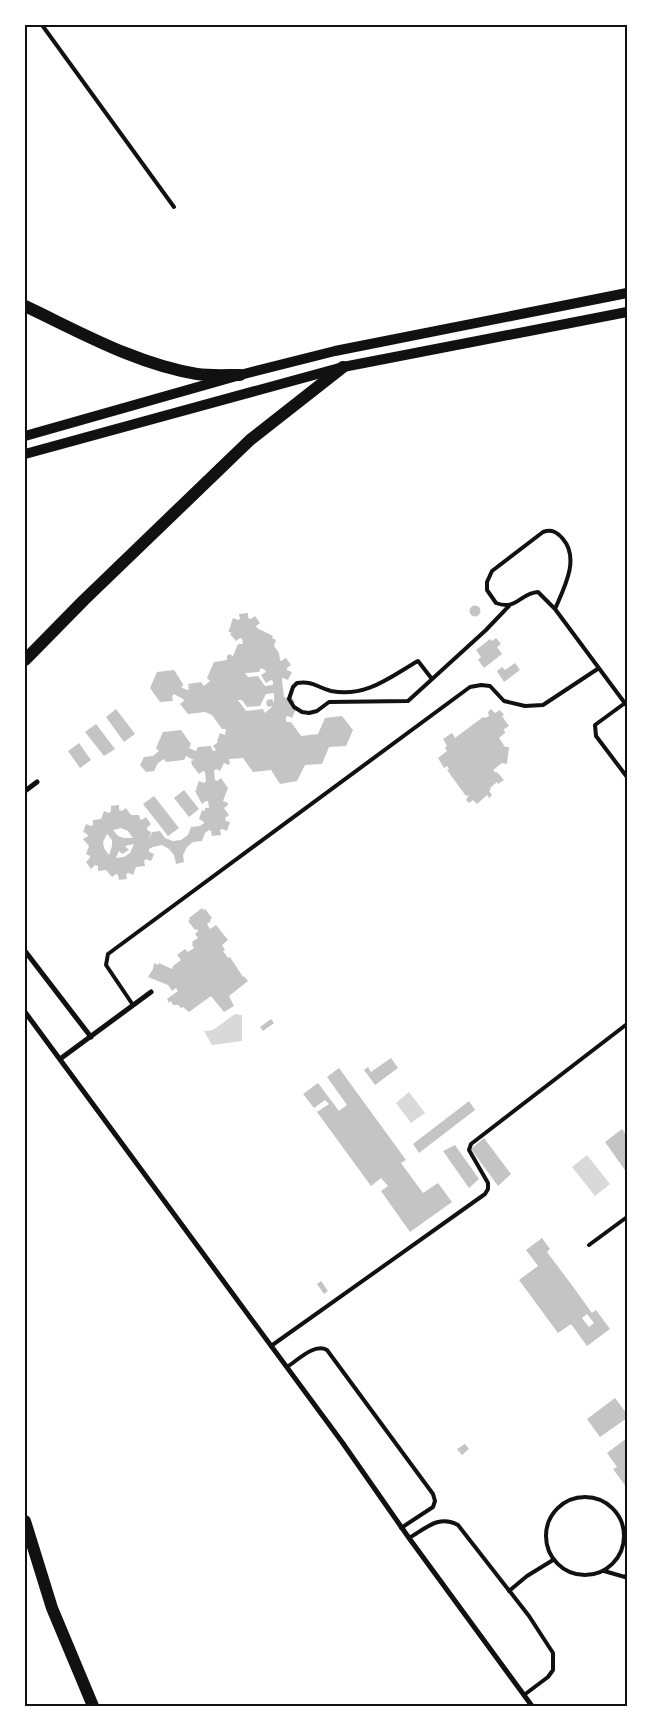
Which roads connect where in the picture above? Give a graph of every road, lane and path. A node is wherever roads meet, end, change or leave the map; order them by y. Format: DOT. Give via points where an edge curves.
graph roads {
  1 [pos="42,25"];
  2 [pos="174,207"];
  3 [pos="627,293"];
  4 [pos="25,306"];
  5 [pos="627,312"];
  6 [pos="343,367"];
  7 [pos="240,375"];
  8 [pos="25,436"];
  9 [pos="25,454"];
  10 [pos="508,606"];
  11 [pos="555,609"];
  12 [pos="25,660"];
  13 [pos="599,668"];
  14 [pos="432,679"];
  15 [pos="330,690"];
  16 [pos="366,690"];
  17 [pos="372,701"];
  18 [pos="329,702"];
  19 [pos="626,704"];
  20 [pos="627,777"];
  21 [pos="37,782"];
  22 [pos="25,791"];
  23 [pos="25,950"];
  24 [pos="151,992"];
  25 [pos="133,1006"];
  26 [pos="25,1012"];
  27 [pos="627,1024"];
  28 [pos="91,1037"];
  29 [pos="60,1059"];
  30 [pos="627,1217"];
  31 [pos="589,1245"];
  32 [pos="271,1346"];
  33 [pos="287,1367"];
  34 [pos="25,1521"];
  35 [pos="622,1521"];
  36 [pos="401,1528"];
  37 [pos="627,1528"];
  38 [pos="409,1538"];
  39 [pos="553,1560"];
  40 [pos="604,1571"];
  41 [pos="627,1575"];
  42 [pos="510,1591"];
  43 [pos="524,1695"];
  44 [pos="93,1706"];
  45 [pos="532,1706"];
  1 -- 2 [label="lane"];
  3 -- 7 [label="main road" via="335,351"];
  4 -- 7 [label="highway" via="118,350 168,368 199,374"];
  5 -- 6 [label="main road"];
  6 -- 9 [label="main road"];
  6 -- 12 [label="highway" via="250,440"];
  7 -- 8 [label="main road"];
  10 -- 11 [label="lane" via="538,592"];
  10 -- 11 [label="lane" via="496,604 488,590 487,582 492,571 543,532 552,530 566,542 571,565"];
  10 -- 14 [label="lane"];
  11 -- 13 [label="lane"];
  13 -- 19 [label="lane"];
  13 -- 25 [label="lane" via="543,705 525,706 504,701 490,686 470,687 108,954 106,965"];
  14 -- 16 [label="lane" via="418,661"];
  14 -- 17 [label="lane" via="408,700"];
  15 -- 16 [label="lane"];
  15 -- 18 [label="lane"];
  15 -- 18 [label="lane" via="308,682 297,682 289,699 294,707 309,713 318,711"];
  16 -- 17 [label="lane"];
  17 -- 18 [label="lane"];
  19 -- 20 [label="lane" via="595,725 594,731"];
  21 -- 22 [label="street"];
  23 -- 28 [label="street"];
  24 -- 25 [label="street"];
  25 -- 28 [label="street"];
  26 -- 29 [label="street"];
  27 -- 32 [label="lane" via="471,1144 469,1150 488,1183 485,1194"];
  28 -- 29 [label="street"];
  29 -- 32 [label="street"];
  30 -- 31 [label="lane"];
  32 -- 33 [label="street"];
  33 -- 36 [label="street"];
  33 -- 36 [label="lane" via="316,1348 327,1350 433,1494 433,1507"];
  34 -- 44 [label="highway" via="52,1608"];
  35 -- 37 [label="lane"];
  35 -- 39 [label="lane" via="610,1506 594,1498 575,1498 566,1502 552,1515 546,1533"];
  35 -- 40 [label="lane" via="622,1549 618,1558"];
  36 -- 38 [label="street"];
  38 -- 42 [label="lane" via="439,1521 452,1521"];
  38 -- 43 [label="street"];
  39 -- 40 [label="lane" via="577,1575"];
  39 -- 42 [label="lane"];
  40 -- 41 [label="lane"];
  42 -- 43 [label="lane" via="553,1653 553,1670"];
  43 -- 45 [label="street"];
}
